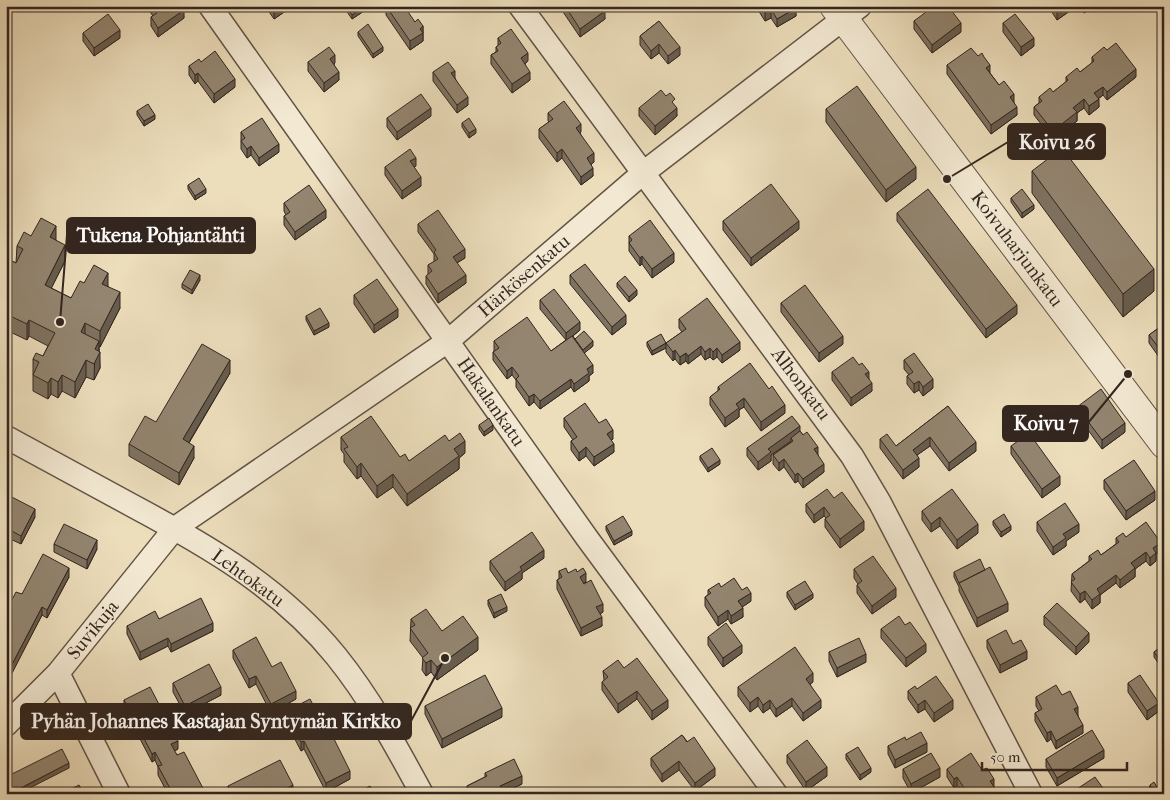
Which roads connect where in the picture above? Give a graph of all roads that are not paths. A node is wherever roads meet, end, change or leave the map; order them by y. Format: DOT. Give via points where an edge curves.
graph roads {
  1 [pos="210,6"];
  2 [pos="520,6"];
  3 [pos="846,11"];
  4 [pos="643,173"];
  5 [pos="448,341"];
  6 [pos="6,437"];
  7 [pos="1164,444"];
  8 [pos="175,528"];
  9 [pos="58,674"];
  10 [pos="6,726"];
  11 [pos="119,794"];
  12 [pos="422,794"];
  13 [pos="776,794"];
  14 [pos="1031,794"];
  1 -- 5 [label="street, Hakalankatu"];
  2 -- 4 [label="street, Alhonkatu"];
  3 -- 4 [label="street, Härkösenkatu"];
  3 -- 7 [label="street, Koivuharjunkatu"];
  4 -- 5 [label="street, Härkösenkatu"];
  4 -- 14 [label="street, Alhonkatu" via="852,456 880,503"];
  5 -- 8 [label="street, Härkösenkatu"];
  5 -- 13 [label="street, Hakalankatu" via="587,538"];
  6 -- 8 [label="street, Lehtokatu"];
  8 -- 9 [label="street, Suvikuja"];
  8 -- 12 [label="street, Lehtokatu" via="258,581 335,654 391,736"];
  9 -- 10 [label="street, Suvikuja"];
  9 -- 11 [label="street"];
}
